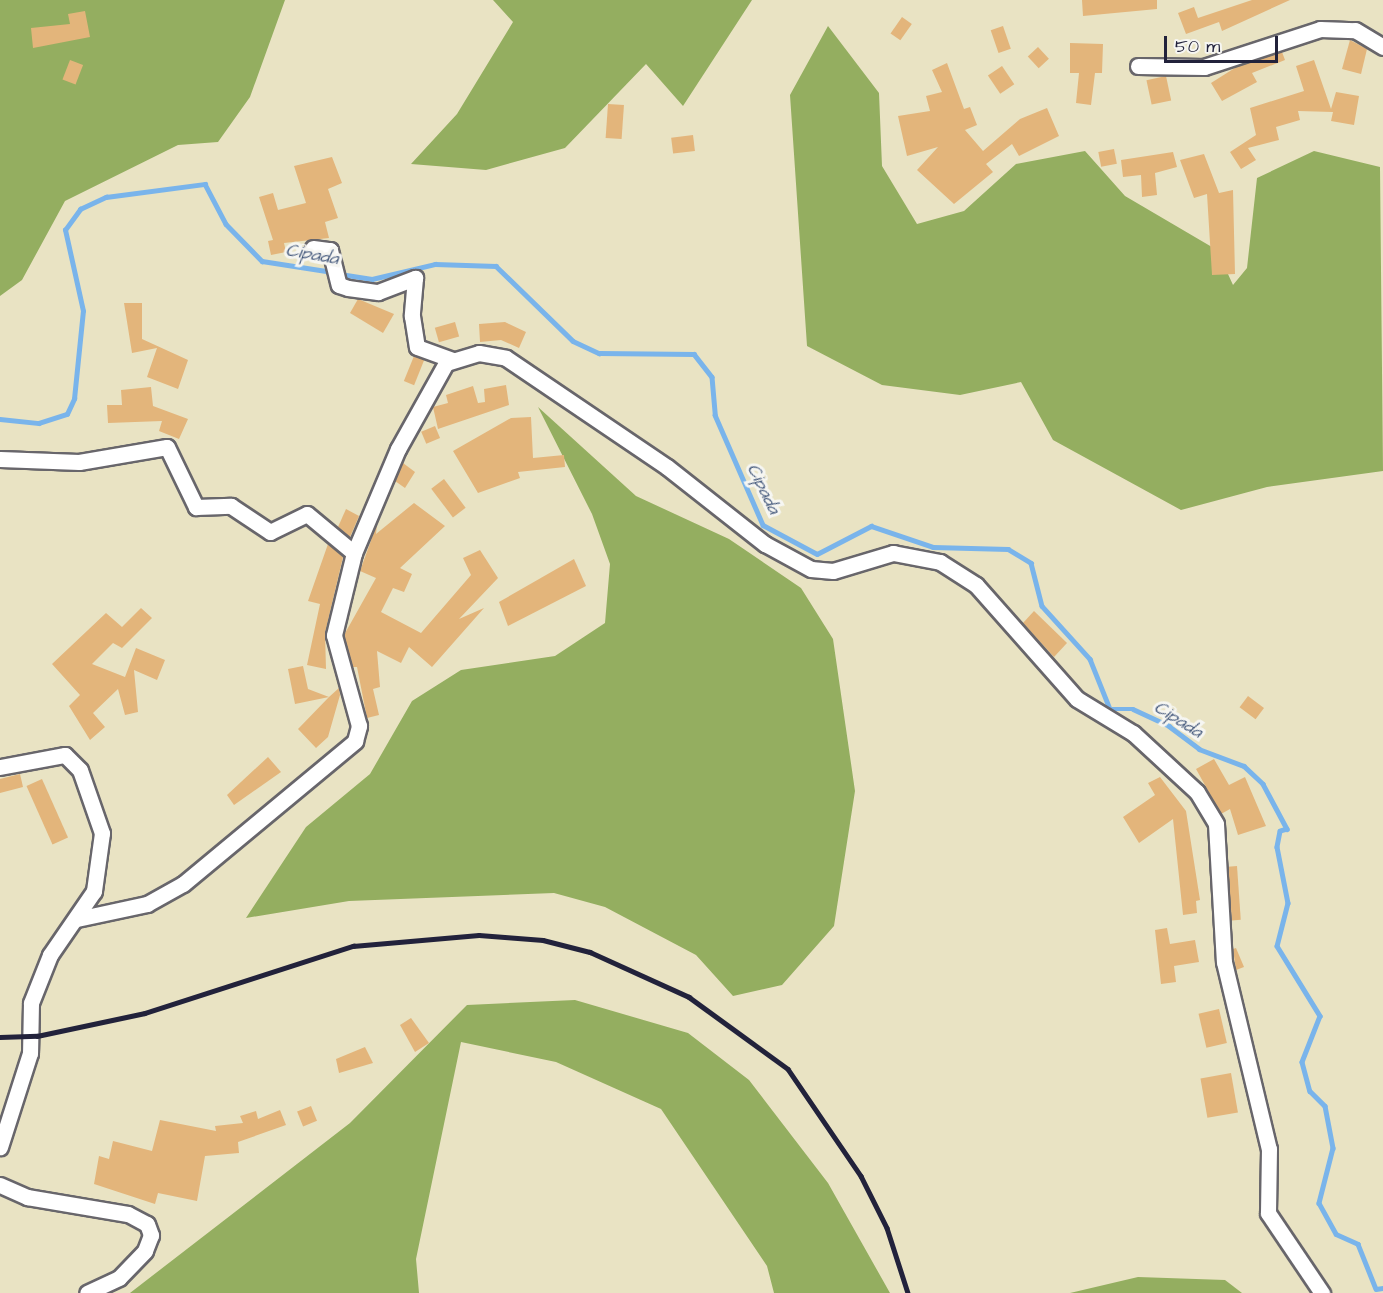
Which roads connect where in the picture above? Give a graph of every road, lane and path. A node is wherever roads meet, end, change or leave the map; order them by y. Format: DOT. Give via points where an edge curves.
graph roads {
  1 [pos="1383,47"];
  2 [pos="1138,66"];
  3 [pos="312,248"];
  4 [pos="453,360"];
  5 [pos="0,459"];
  6 [pos="354,553"];
  7 [pos="0,767"];
  8 [pos="77,919"];
  9 [pos="0,1147"];
  10 [pos="0,1185"];
  11 [pos="87,1293"];
  12 [pos="1322,1293"];
  1 -- 2 [label="street" via="1355,30 1320,29 1204,68"];
  3 -- 4 [label="street" via="330,249 339,284 378,292 415,278 412,316 417,348"];
  4 -- 6 [label="street" via="437,375 398,449"];
  4 -- 12 [label="street" via="479,352 515,363 667,467 765,544 811,569 833,571 893,553 940,562 976,585 1077,699 1133,733 1197,792 1216,824 1224,962 1269,1149 1268,1213"];
  5 -- 6 [label="street" via="79,462 167,447 196,507 231,506 270,532 307,514"];
  6 -- 8 [label="street" via="334,635 357,715 355,741 183,884 147,904"];
  7 -- 8 [label="street" via="56,753 80,770 102,833 101,865"];
  8 -- 9 [label="street" via="50,955 31,1003 30,1053"];
  10 -- 11 [label="street" via="27,1197 100,1207 145,1221 152,1235 145,1251 119,1278"];
}
